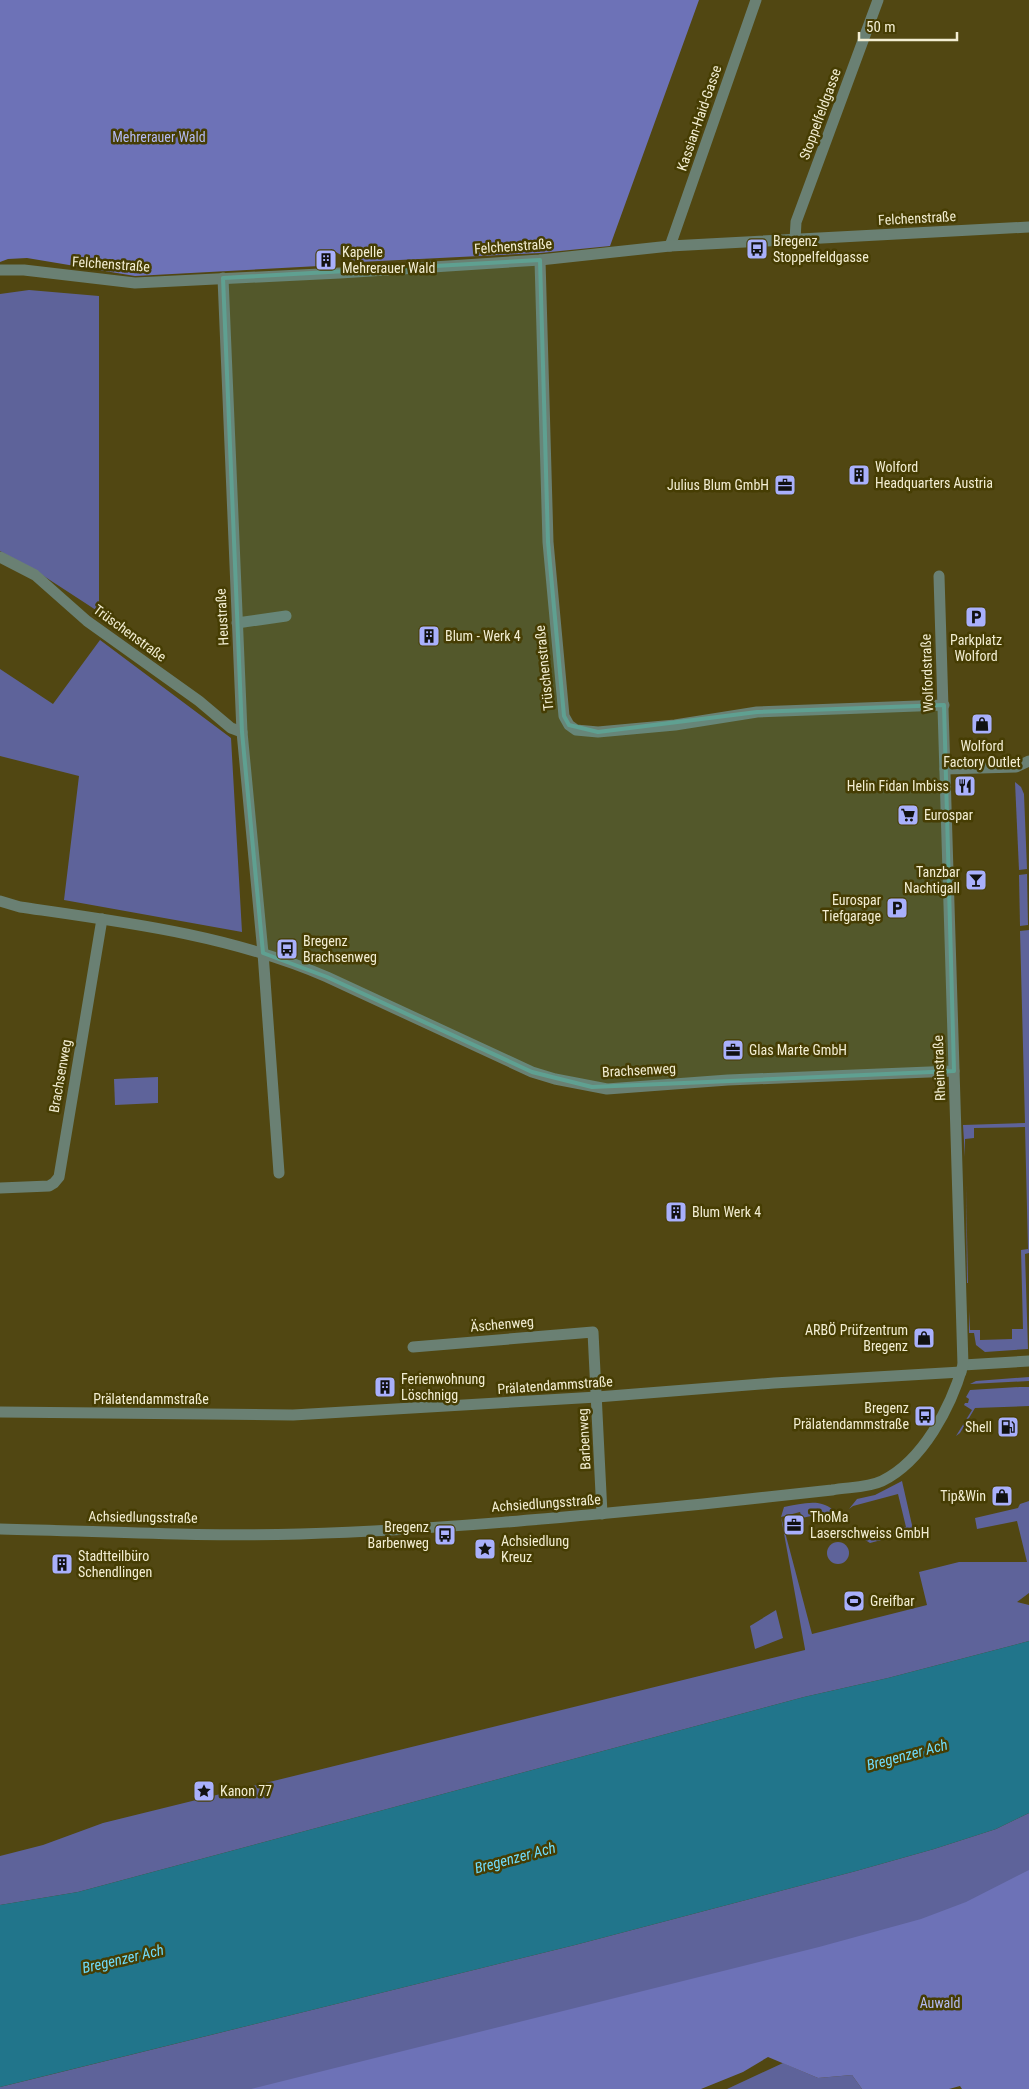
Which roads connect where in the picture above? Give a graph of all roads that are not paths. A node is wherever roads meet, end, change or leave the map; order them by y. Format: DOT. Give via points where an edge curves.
graph roads {
  1 [pos="756,0"];
  2 [pos="878,0"];
  3 [pos="1029,227"];
  4 [pos="795,240"];
  5 [pos="670,246"];
  6 [pos="540,260"];
  7 [pos="0,270"];
  8 [pos="223,278"];
  9 [pos="0,557"];
  10 [pos="939,576"];
  11 [pos="286,616"];
  12 [pos="237,623"];
  13 [pos="944,704"];
  14 [pos="242,732"];
  15 [pos="1029,761"];
  16 [pos="945,769"];
  17 [pos="0,901"];
  18 [pos="102,919"];
  19 [pos="263,953"];
  20 [pos="954,1071"];
  21 [pos="279,1173"];
  22 [pos="0,1188"];
  23 [pos="593,1332"];
  24 [pos="413,1347"];
  25 [pos="1029,1361"];
  26 [pos="962,1369"];
  27 [pos="597,1397"];
  28 [pos="0,1412"];
  29 [pos="602,1514"];
  30 [pos="0,1529"];
  1 -- 5 [label="street, Kassian-Haid-Gasse"];
  2 -- 4 [label="street, Stoppelfeldgasse" via="796,222"];
  3 -- 4 [label="street, Felchenstraße"];
  4 -- 5 [label="street, Felchenstraße"];
  5 -- 6 [label="street, Felchenstraße"];
  6 -- 8 [label="street, Felchenstraße"];
  6 -- 13 [label="street, Trüschenstraße" via="548,542 564,716 569,725 576,730 598,732 675,725 757,712"];
  7 -- 8 [label="street, Felchenstraße" via="135,283"];
  8 -- 12 [label="street, Heustraße"];
  9 -- 14 [label="street, Trüschenstraße" via="35,575 87,621 199,701 230,728"];
  10 -- 13 [label="street, Wolfordstraße"];
  11 -- 12 [label="street"];
  12 -- 14 [label="street, Heustraße"];
  13 -- 16 [label="street, Wolfordstraße"];
  14 -- 19 [label="street, Heustraße"];
  15 -- 16 [label="street" via="1016,767"];
  16 -- 20 [label="street, Rheinstraße"];
  17 -- 18 [label="street, Brachsenweg"];
  18 -- 19 [label="street, Brachsenweg" via="182,933"];
  18 -- 22 [label="street, Brachsenweg" via="59,1177 49,1186"];
  19 -- 20 [label="street, Brachsenweg" via="300,965 532,1072 592,1087 607,1089 728,1080"];
  19 -- 21 [label="street"];
  20 -- 26 [label="street, Rheinstraße"];
  23 -- 24 [label="street, Äschenweg"];
  23 -- 27 [label="street, Barbenweg"];
  25 -- 26 [label="street"];
  26 -- 27 [label="street, Prälatendammstraße"];
  26 -- 29 [label="street, Achsiedlungsstraße" via="953,1393 923,1447 905,1466 872,1485"];
  27 -- 28 [label="street, Prälatendammstraße" via="293,1415"];
  27 -- 29 [label="street, Barbenweg"];
  29 -- 30 [label="street, Achsiedlungsstraße" via="300,1534"];
}
